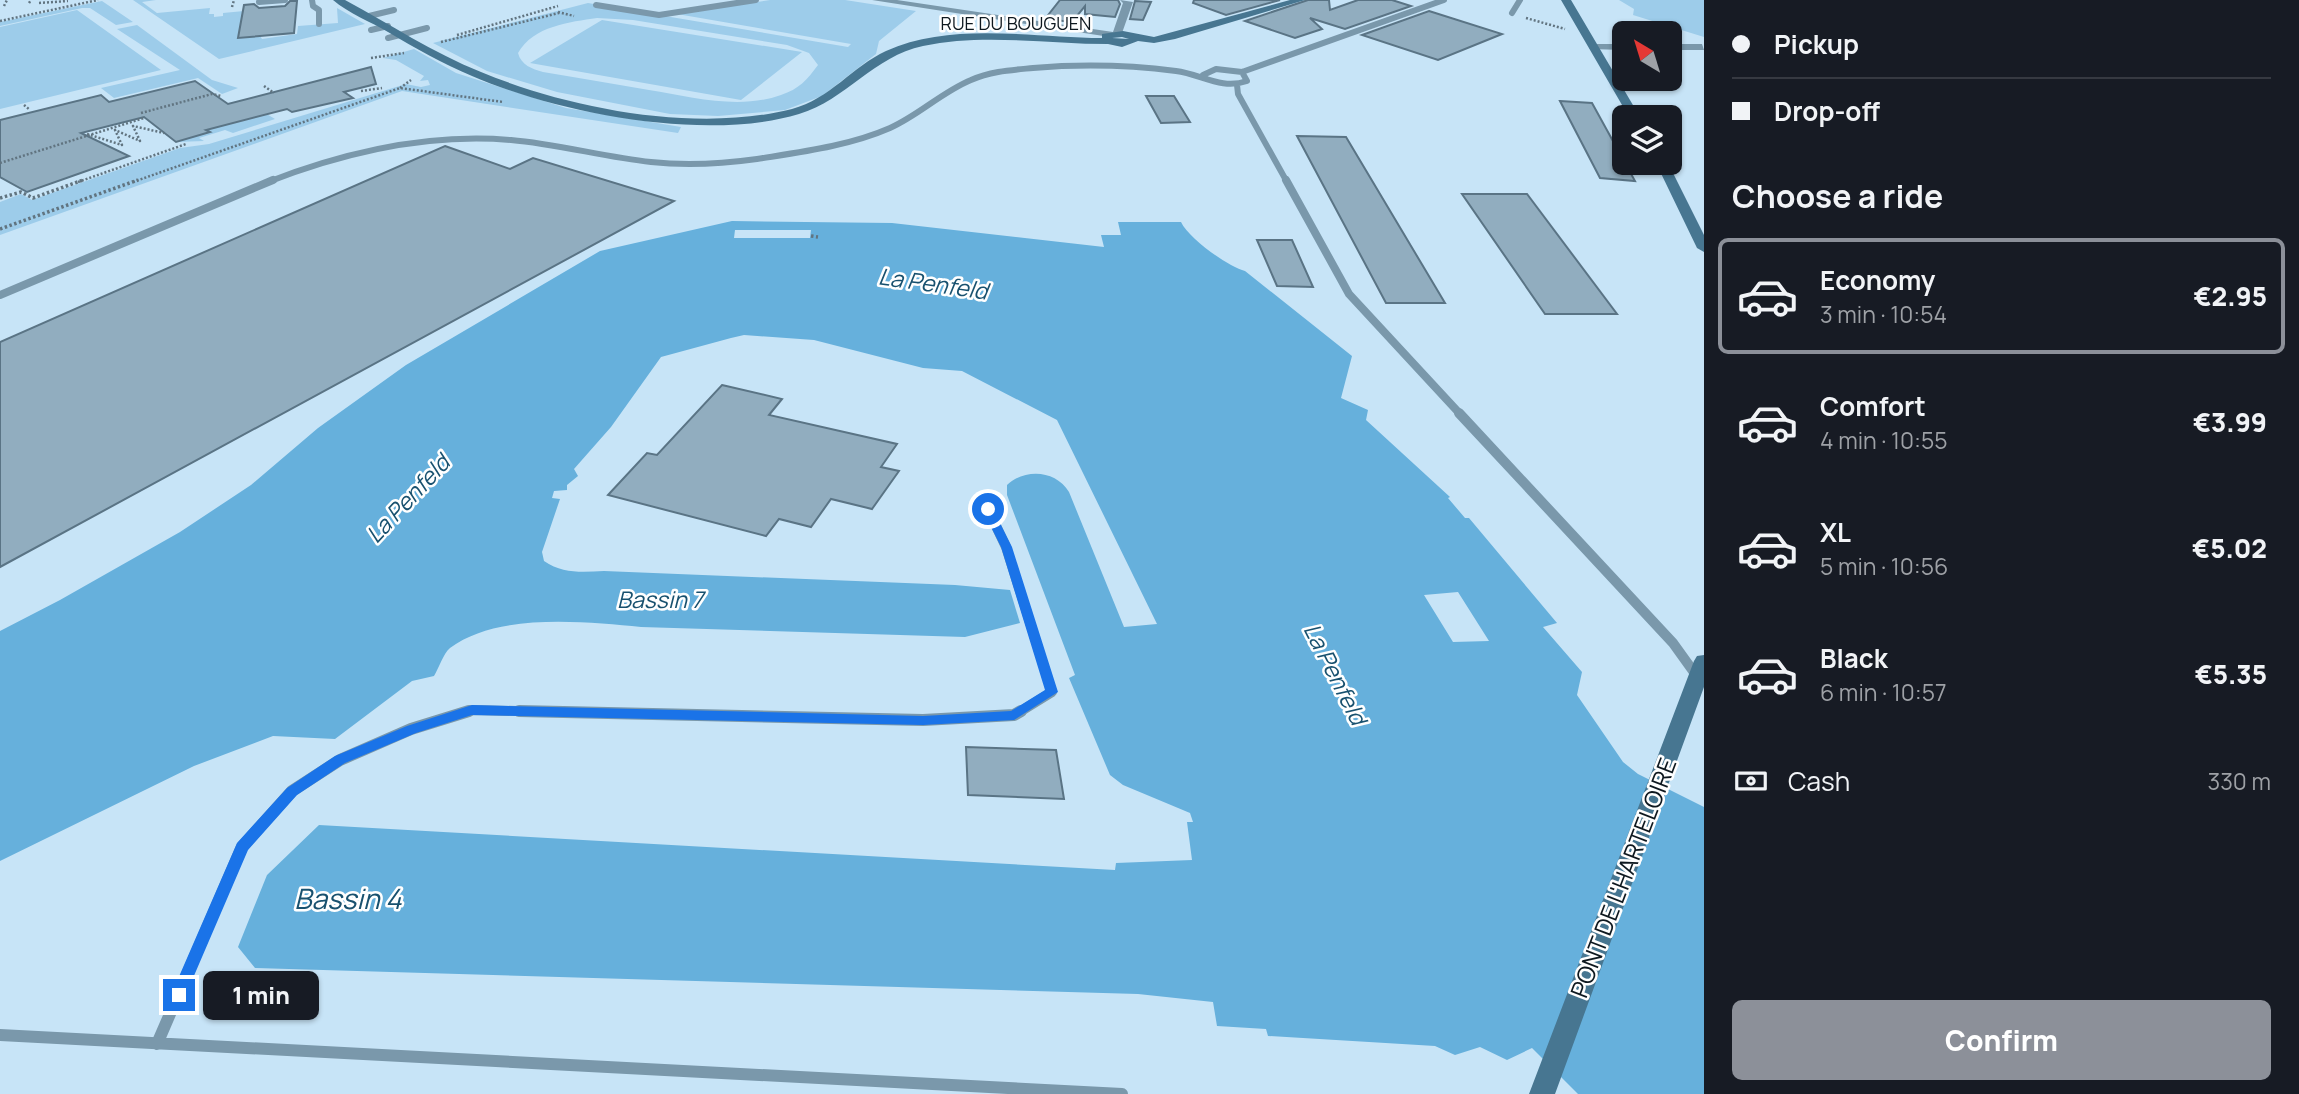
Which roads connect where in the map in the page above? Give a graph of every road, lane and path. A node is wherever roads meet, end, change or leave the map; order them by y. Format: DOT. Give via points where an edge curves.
graph roads {
  1 [pos="8,0"];
  2 [pos="98,0"];
  3 [pos="234,0"];
  4 [pos="285,0"];
  5 [pos="312,0"];
  6 [pos="338,0"];
  7 [pos="756,0"];
  8 [pos="877,0"];
  9 [pos="1125,0"];
  10 [pos="1300,0"];
  11 [pos="1444,0"];
  12 [pos="1520,0"];
  13 [pos="1566,0"];
  14 [pos="68,1"];
  15 [pos="259,2"];
  16 [pos="39,3"];
  17 [pos="596,5"];
  18 [pos="5,6"];
  19 [pos="232,6"];
  20 [pos="558,6"];
  21 [pos="394,10"];
  22 [pos="550,10"];
  23 [pos="559,13"];
  24 [pos="1512,13"];
  25 [pos="369,16"];
  26 [pos="573,16"];
  27 [pos="0,21"];
  28 [pos="319,24"];
  29 [pos="1551,25"];
  30 [pos="388,26"];
  31 [pos="427,28"];
  32 [pos="371,30"];
  33 [pos="402,34"];
  34 [pos="1112,36"];
  35 [pos="388,38"];
  36 [pos="440,39"];
  37 [pos="434,44"];
  38 [pos="1594,47"];
  39 [pos="1612,47"];
  40 [pos="1682,47"];
  41 [pos="1702,47"];
  42 [pos="410,51"];
  43 [pos="371,58"];
  44 [pos="1242,72"];
  45 [pos="1203,75"];
  46 [pos="411,80"];
  47 [pos="1237,85"];
  48 [pos="265,87"];
  49 [pos="382,88"];
  50 [pos="400,88"];
  51 [pos="361,92"];
  52 [pos="274,93"];
  53 [pos="221,96"];
  54 [pos="188,101"];
  55 [pos="510,103"];
  56 [pos="193,104"];
  57 [pos="24,105"];
  58 [pos="1628,105"];
  59 [pos="30,110"];
  60 [pos="141,113"];
  61 [pos="144,118"];
  62 [pos="163,132"];
  63 [pos="86,134"];
  64 [pos="186,144"];
  65 [pos="0,163"];
  66 [pos="1669,175"];
  67 [pos="1676,187"];
  68 [pos="0,198"];
  69 [pos="1703,211"];
  70 [pos="0,229"];
  71 [pos="811,236"];
  72 [pos="818,237"];
  73 [pos="1703,242"];
  74 [pos="0,295"];
  75 [pos="988,509"];
  76 [pos="1704,661"];
  77 [pos="1704,679"];
  78 [pos="0,1035"];
  79 [pos="157,1044"];
  80 [pos="1122,1094"];
  81 [pos="1542,1094"];
  1 -- 18 [label="path"];
  2 -- 27 [label="path"];
  3 -- 19 [label="path"];
  4 -- 15 [label="lane"];
  5 -- 28 [label="lane" via="319,10"];
  6 -- 25 [label="street, RUE DU BOUGUEN"];
  7 -- 17 [label="lane" via="659,15"];
  8 -- 34 [label="street"];
  9 -- 34 [label="street" via="1128,2"];
  10 -- 34 [label="street, RUE DU BOUGUEN" via="1154,40 1135,38 1126,43"];
  11 -- 44 [label="lane"];
  12 -- 24 [label="lane"];
  13 -- 38 [label="street"];
  14 -- 16 [label="path"];
  20 -- 22 [label="path"];
  21 -- 25 [label="lane"];
  22 -- 23 [label="path"];
  22 -- 36 [label="path"];
  23 -- 26 [label="path"];
  23 -- 37 [label="path"];
  24 -- 29 [label="path"];
  25 -- 30 [label="street, RUE DU BOUGUEN"];
  30 -- 32 [label="lane"];
  30 -- 33 [label="street, RUE DU BOUGUEN"];
  31 -- 33 [label="lane"];
  33 -- 34 [label="street, RUE DU BOUGUEN" via="479,75 545,96 669,121 712,122 795,112 823,103 887,55 917,44"];
  33 -- 35 [label="lane"];
  38 -- 39 [label="street"];
  38 -- 58 [label="street"];
  40 -- 41 [label="street"];
  42 -- 43 [label="path"];
  44 -- 45 [label="lane" via="1213,69"];
  44 -- 47 [label="lane" via="1248,78"];
  45 -- 47 [label="lane" via="1214,83"];
  45 -- 74 [label="lane" via="1113,68 994,72 957,86 905,121 876,134 731,163 648,163 518,140 448,140 384,147 299,169"];
  46 -- 50 [label="path"];
  47 -- 77 [label="lane" via="1349,294"];
  48 -- 52 [label="path"];
  49 -- 51 [label="path"];
  50 -- 55 [label="path"];
  50 -- 70 [label="path"];
  53 -- 54 [label="path"];
  54 -- 56 [label="path"];
  54 -- 60 [label="path"];
  57 -- 59 [label="path"];
  61 -- 63 [label="path"];
  62 -- 63 [label="path" via="132,126 140,141 116,130 122,145"];
  63 -- 65 [label="path"];
  64 -- 68 [label="path" via="33,198 21,192"];
  66 -- 67 [label="street"];
  67 -- 69 [label="street"];
  67 -- 73 [label="street"];
  71 -- 72 [label="path"];
  75 -- 79 [label="lane" via="1006,547 1052,692 1014,715 923,720 472,710 411,729 340,760 292,792 242,847"];
  76 -- 81 [label="street, PONT DE L'HARTELOIRE"];
  78 -- 79 [label="lane"];
  79 -- 80 [label="lane"];
}
